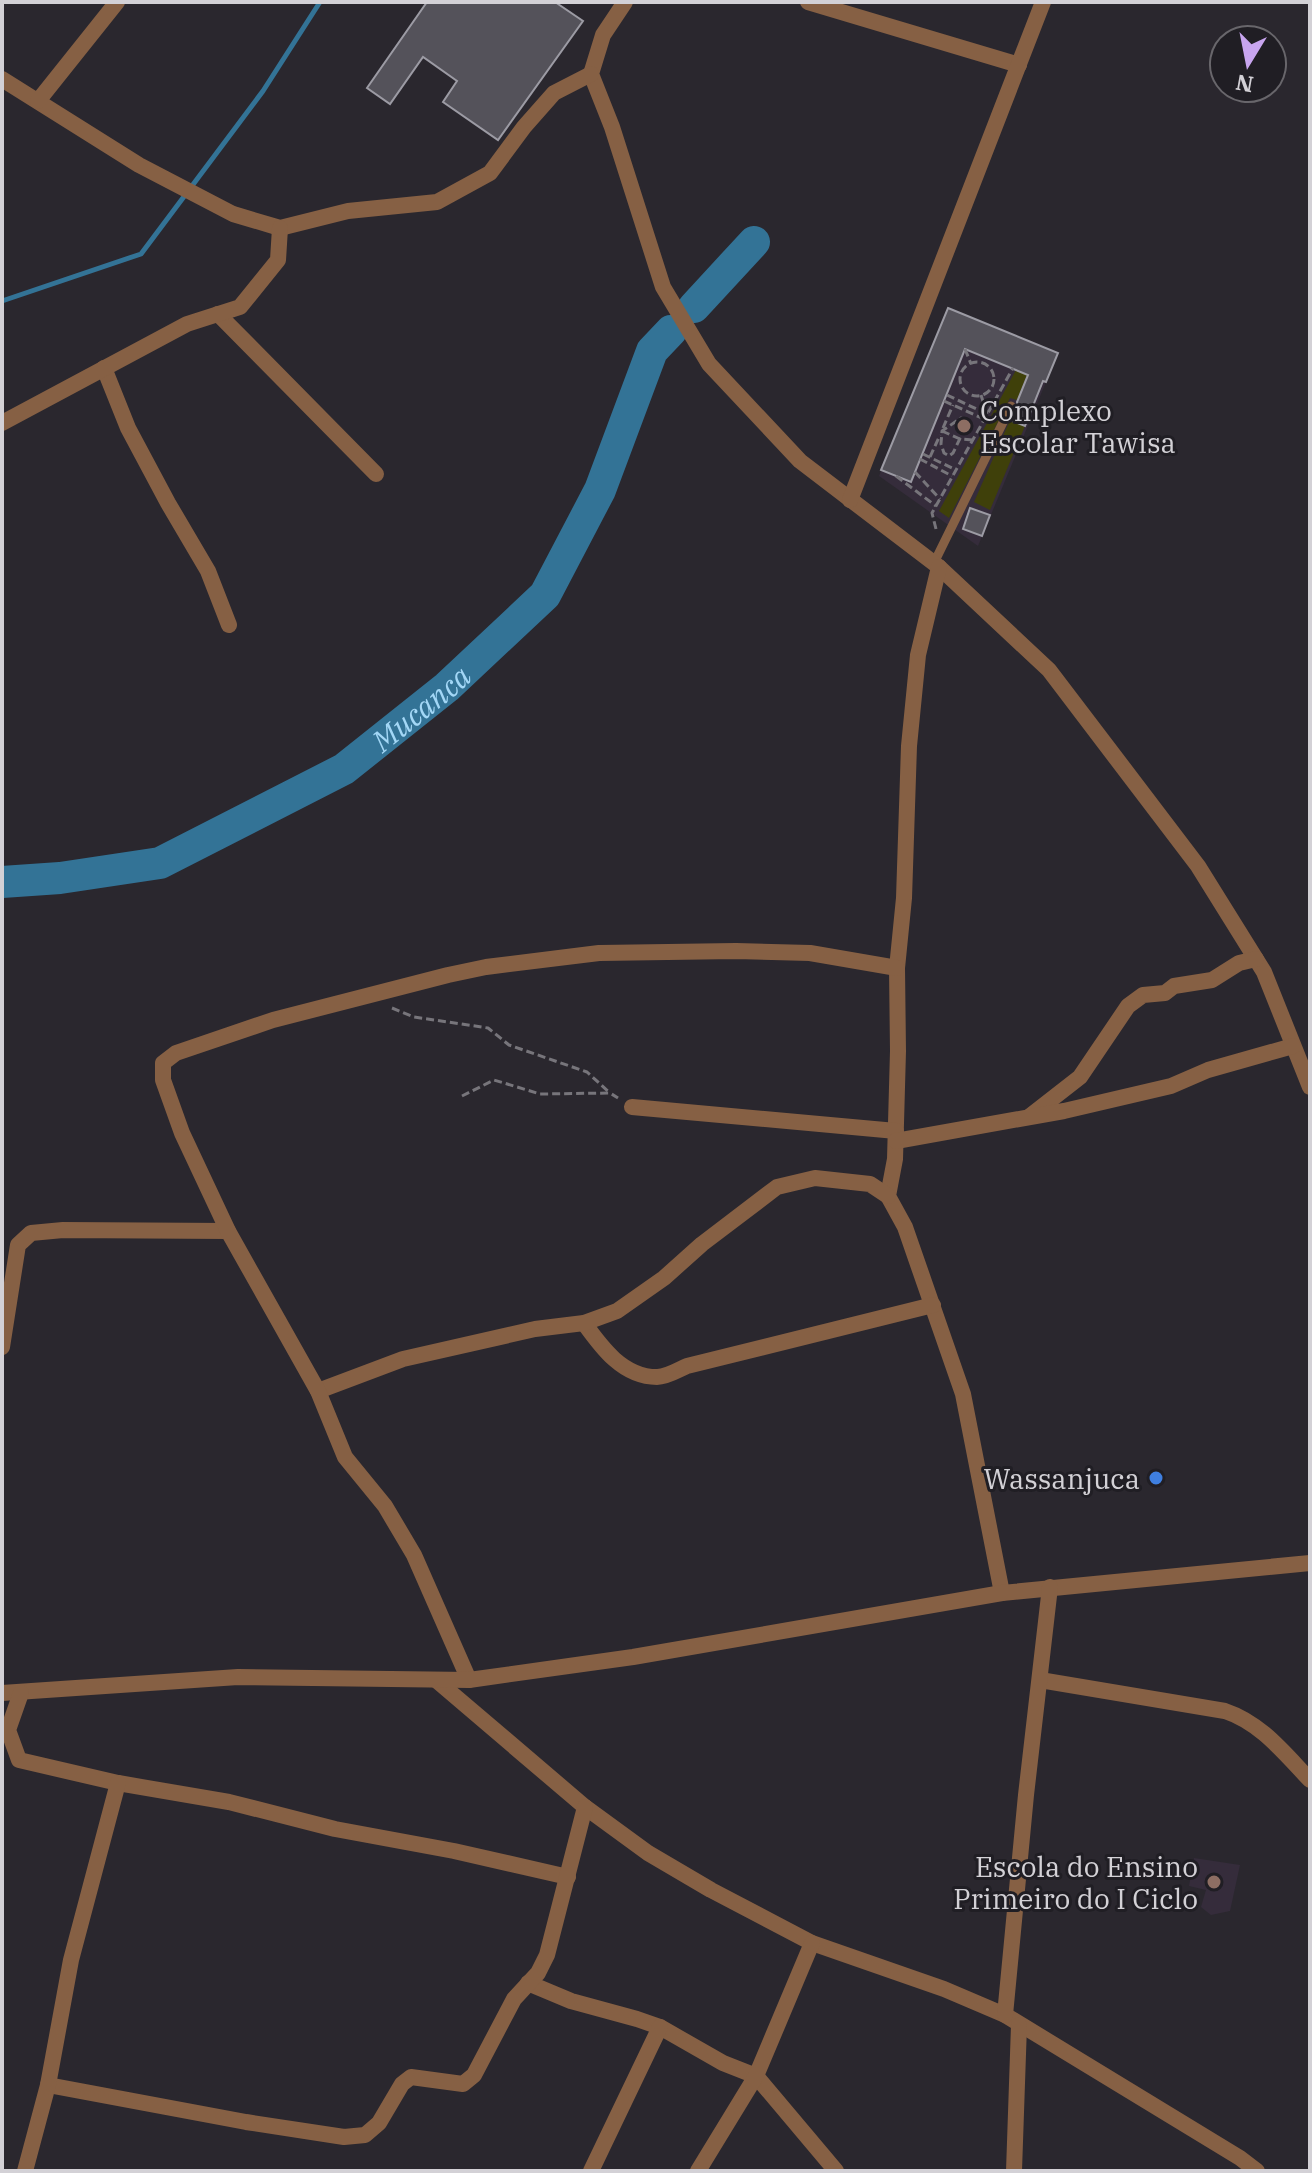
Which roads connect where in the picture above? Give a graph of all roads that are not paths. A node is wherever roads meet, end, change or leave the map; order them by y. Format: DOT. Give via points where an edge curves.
graph roads {
  1 [pos="117,2"];
  2 [pos="625,2"];
  3 [pos="808,2"];
  4 [pos="1043,2"];
  5 [pos="1019,65"];
  6 [pos="591,74"];
  7 [pos="2,79"];
  8 [pos="38,101"];
  9 [pos="280,228"];
  10 [pos="218,314"];
  11 [pos="104,368"];
  12 [pos="1011,406"];
  13 [pos="2,423"];
  14 [pos="376,474"];
  15 [pos="850,500"];
  16 [pos="938,559"];
  17 [pos="229,625"];
  18 [pos="1256,959"];
  19 [pos="897,968"];
  20 [pos="1293,1046"];
  21 [pos="1310,1087"];
  22 [pos="632,1107"];
  23 [pos="1029,1117"];
  24 [pos="896,1136"];
  25 [pos="888,1196"];
  26 [pos="228,1231"];
  27 [pos="933,1305"];
  28 [pos="584,1323"];
  29 [pos="2,1347"];
  30 [pos="318,1391"];
  31 [pos="1310,1563"];
  32 [pos="1050,1587"];
  33 [pos="1002,1593"];
  34 [pos="436,1680"];
  35 [pos="469,1680"];
  36 [pos="1040,1680"];
  37 [pos="2,1693"];
  38 [pos="21,1693"];
  39 [pos="1310,1780"];
  40 [pos="118,1783"];
  41 [pos="585,1807"];
  42 [pos="568,1877"];
  43 [pos="812,1943"];
  44 [pos="528,1983"];
  45 [pos="1005,2015"];
  46 [pos="1019,2025"];
  47 [pos="660,2027"];
  48 [pos="756,2076"];
  49 [pos="48,2085"];
  50 [pos="25,2171"];
  51 [pos="591,2171"];
  52 [pos="698,2171"];
  53 [pos="836,2171"];
  54 [pos="1014,2171"];
  55 [pos="1257,2171"];
  1 -- 8 [label="street"];
  2 -- 6 [label="street" via="603,35"];
  3 -- 5 [label="street"];
  4 -- 5 [label="street"];
  5 -- 15 [label="street"];
  6 -- 9 [label="street" via="554,93 490,173 437,202 348,211"];
  6 -- 15 [label="street" via="663,287 709,364 800,461"];
  7 -- 8 [label="street"];
  8 -- 9 [label="street" via="139,165 233,214"];
  9 -- 10 [label="street" via="278,260 240,307"];
  10 -- 11 [label="street" via="187,324"];
  10 -- 14 [label="street"];
  11 -- 13 [label="street"];
  11 -- 17 [label="street" via="128,428 208,571"];
  12 -- 16 [label="lane"];
  15 -- 16 [label="street"];
  16 -- 18 [label="street" via="1049,670 1198,866"];
  16 -- 19 [label="street" via="918,655"];
  18 -- 20 [label="street"];
  18 -- 23 [label="street" via="1212,980 1143,995 1128,1006 1080,1077"];
  19 -- 24 [label="street"];
  19 -- 26 [label="street" via="810,953 599,953 486,967 273,1020 176,1053 163,1063 163,1080"];
  20 -- 21 [label="street"];
  20 -- 23 [label="street" via="1171,1086"];
  22 -- 24 [label="street"];
  23 -- 24 [label="street"];
  24 -- 25 [label="street"];
  25 -- 27 [label="street"];
  25 -- 28 [label="street" via="870,1184 815,1178 777,1187 664,1278 617,1311"];
  26 -- 29 [label="street" via="31,1233 18,1245"];
  26 -- 30 [label="street"];
  27 -- 28 [label="street" via="687,1366 660,1378 632,1373 603,1349"];
  27 -- 33 [label="street" via="963,1394"];
  28 -- 30 [label="street" via="403,1359"];
  30 -- 35 [label="street" via="345,1457 385,1506 414,1555"];
  31 -- 32 [label="street"];
  32 -- 33 [label="street"];
  32 -- 36 [label="street"];
  33 -- 35 [label="street"];
  34 -- 35 [label="street"];
  34 -- 38 [label="street" via="238,1677"];
  34 -- 41 [label="street"];
  36 -- 39 [label="street" via="1242,1717"];
  36 -- 45 [label="street"];
  37 -- 38 [label="street"];
  38 -- 40 [label="street" via="8,1730 19,1760"];
  40 -- 42 [label="street" via="229,1802"];
  40 -- 49 [label="street" via="71,1960"];
  41 -- 42 [label="street"];
  41 -- 43 [label="street" via="648,1853"];
  42 -- 44 [label="street" via="547,1955"];
  43 -- 45 [label="street"];
  43 -- 48 [label="street"];
  44 -- 47 [label="street"];
  44 -- 49 [label="street" via="474,2075 463,2084 411,2077 365,2135 344,2137 246,2122"];
  45 -- 46 [label="street"];
  46 -- 54 [label="street"];
  46 -- 55 [label="street"];
  47 -- 48 [label="street"];
  47 -- 51 [label="street"];
  48 -- 52 [label="street"];
  48 -- 53 [label="street"];
  49 -- 50 [label="street"];
}
